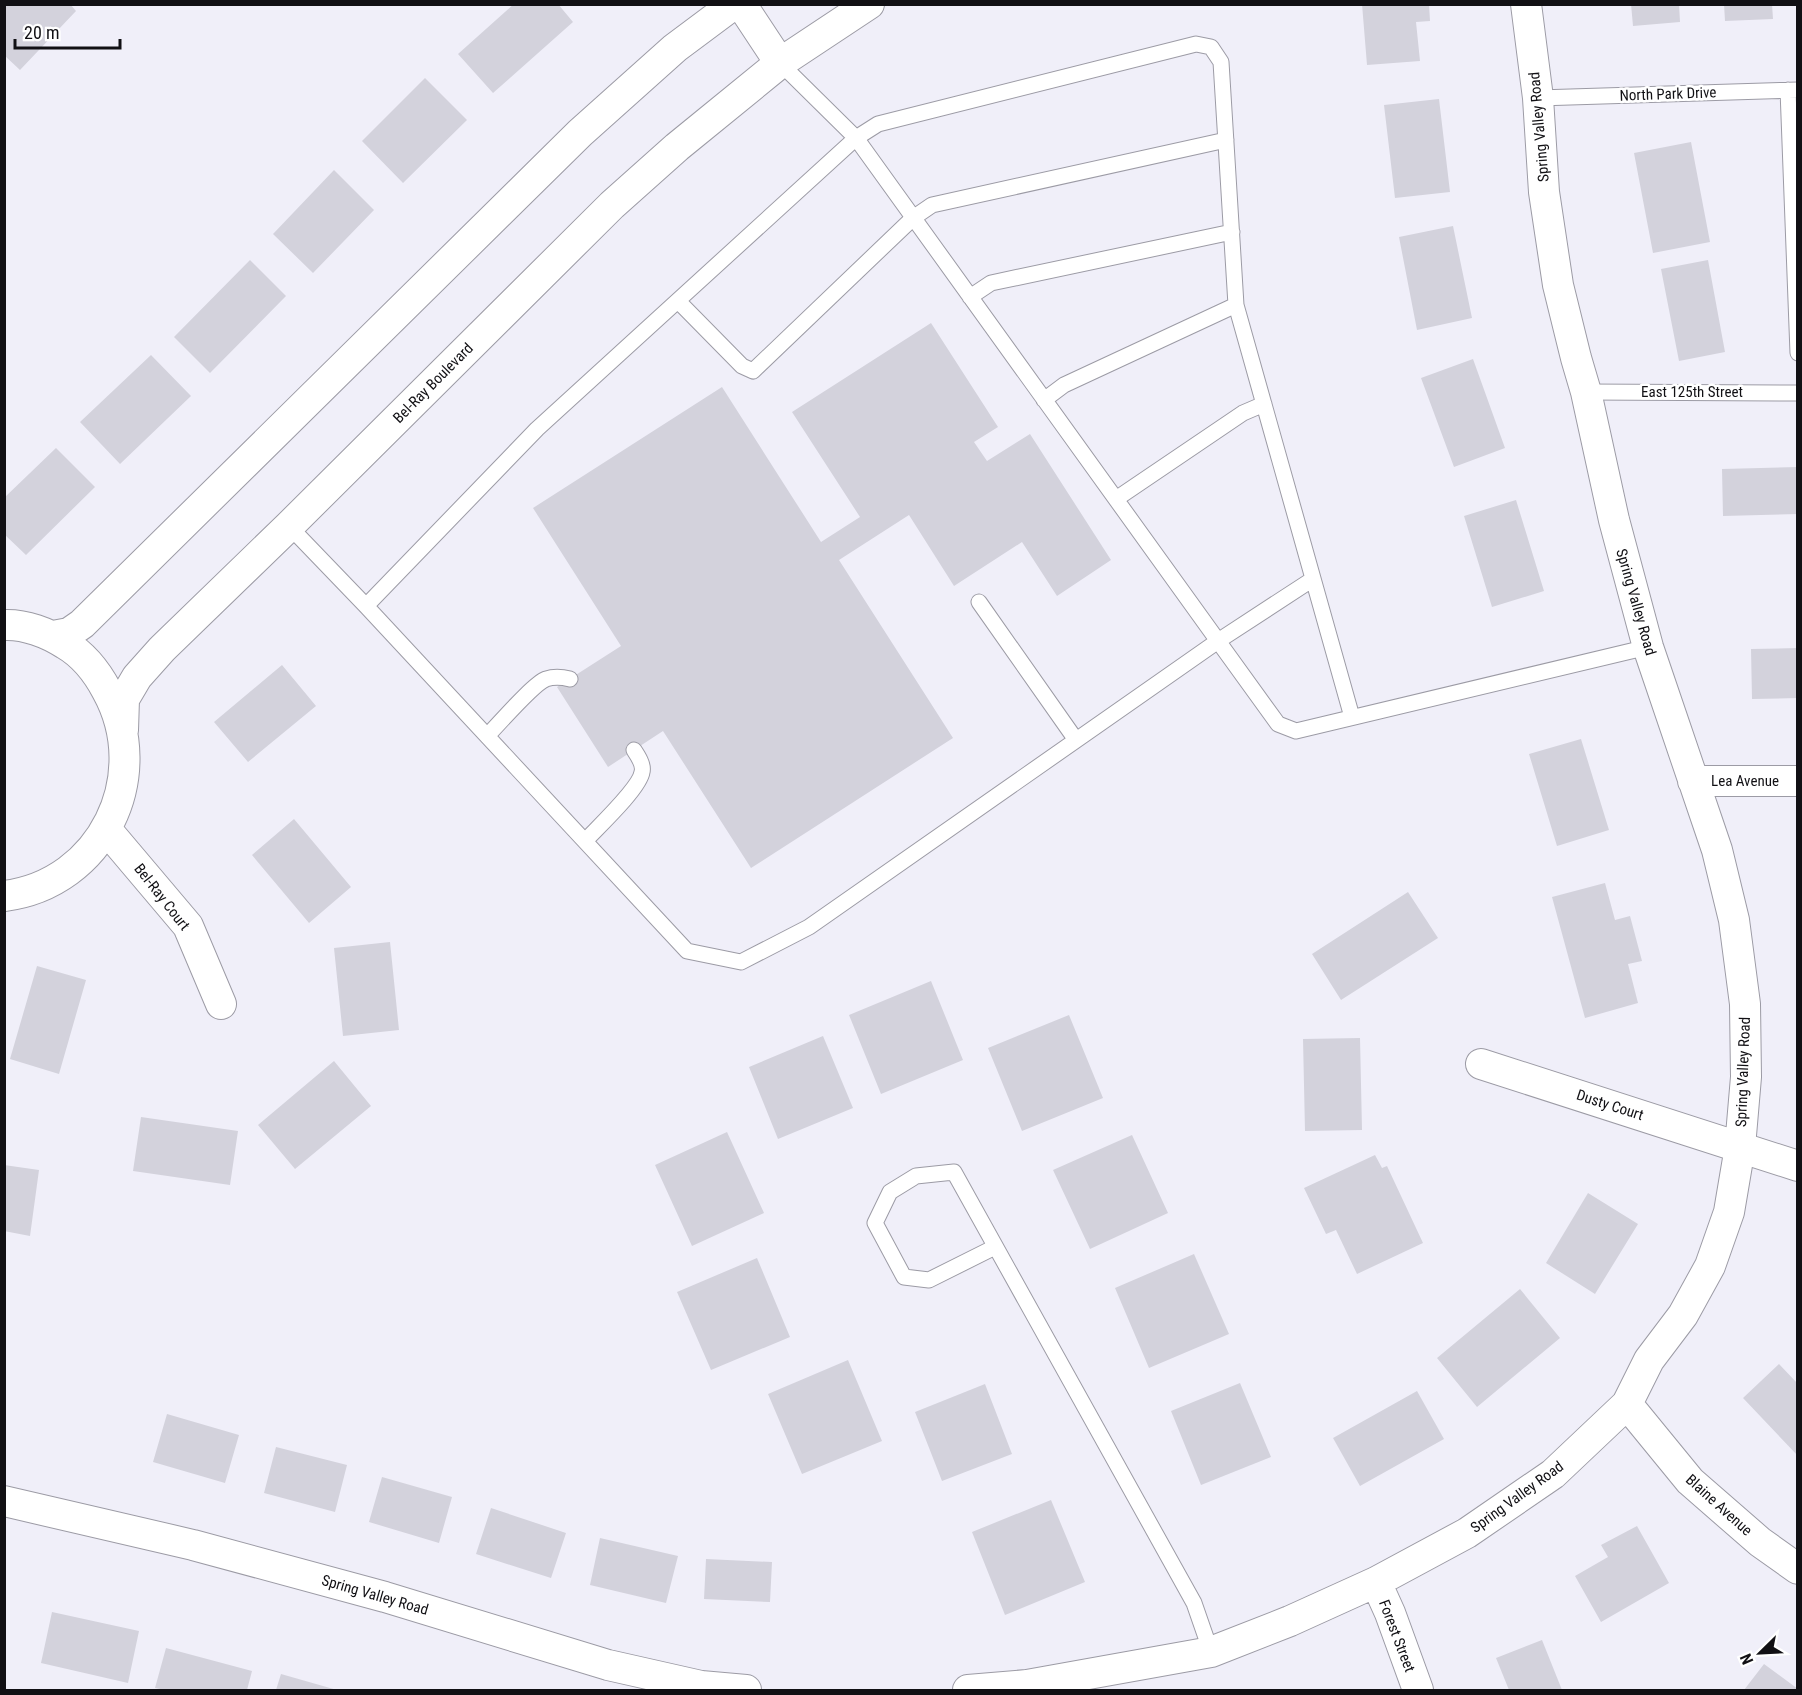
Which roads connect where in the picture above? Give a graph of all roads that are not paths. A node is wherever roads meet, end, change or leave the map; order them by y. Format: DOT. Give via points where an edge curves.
graph roads {
  1 [pos="734,4"];
  2 [pos="741,4"];
  3 [pos="869,4"];
  4 [pos="1526,4"];
  5 [pos="780,63"];
  6 [pos="1793,90"];
  7 [pos="1538,98"];
  8 [pos="856,138"];
  9 [pos="1226,140"];
  10 [pos="913,218"];
  11 [pos="1232,232"];
  12 [pos="970,297"];
  13 [pos="678,301"];
  14 [pos="1236,305"];
  15 [pos="1797,353"];
  16 [pos="1586,392"];
  17 [pos="1797,393"];
  18 [pos="1044,400"];
  19 [pos="1264,404"];
  20 [pos="1116,499"];
  21 [pos="289,526"];
  22 [pos="1313,579"];
  23 [pos="979,603"];
  24 [pos="366,606"];
  25 [pos="4,625"];
  26 [pos="53,636"];
  27 [pos="1218,641"];
  28 [pos="1648,647"];
  29 [pos="570,679"];
  30 [pos="1352,717"];
  31 [pos="123,730"];
  32 [pos="488,736"];
  33 [pos="1076,740"];
  34 [pos="634,750"];
  35 [pos="1693,781"];
  36 [pos="1797,781"];
  37 [pos="106,829"];
  38 [pos="585,841"];
  39 [pos="5,896"];
  40 [pos="221,1004"];
  41 [pos="1481,1064"];
  42 [pos="1740,1147"];
  43 [pos="1797,1166"];
  44 [pos="995,1247"];
  45 [pos="1627,1404"];
  46 [pos="4,1501"];
  47 [pos="1797,1569"];
  48 [pos="1376,1582"];
  49 [pos="1211,1652"];
  50 [pos="1003,1689"];
  51 [pos="746,1690"];
  52 [pos="968,1690"];
  53 [pos="1418,1690"];
  1 -- 26 [label="street" via="675,48 580,133 82,624 69,633"];
  2 -- 5 [label="street"];
  3 -- 5 [label="street, Bel-Ray Boulevard"];
  4 -- 7 [label="street, Spring Valley Road"];
  5 -- 8 [label="lane"];
  5 -- 21 [label="street, Bel-Ray Boulevard" via="612,205"];
  6 -- 7 [label="lane, North Park Drive"];
  6 -- 15 [label="lane"];
  7 -- 16 [label="street, Spring Valley Road" via="1544,192 1558,285"];
  8 -- 9 [label="lane" via="878,124 1196,44 1211,47 1221,62"];
  8 -- 10 [label="lane"];
  8 -- 13 [label="lane"];
  9 -- 10 [label="lane" via="932,205"];
  9 -- 11 [label="lane"];
  10 -- 12 [label="lane"];
  10 -- 13 [label="lane" via="753,371 742,366"];
  11 -- 12 [label="lane" via="991,283"];
  11 -- 14 [label="lane"];
  12 -- 18 [label="lane"];
  13 -- 24 [label="lane" via="537,429"];
  14 -- 18 [label="lane" via="1064,385"];
  14 -- 19 [label="lane"];
  16 -- 17 [label="lane, East 125th Street"];
  16 -- 28 [label="street, Spring Valley Road" via="1614,520"];
  18 -- 20 [label="lane"];
  19 -- 20 [label="lane" via="1243,413"];
  19 -- 22 [label="lane"];
  20 -- 27 [label="lane"];
  21 -- 24 [label="lane"];
  21 -- 31 [label="street, Bel-Ray Boulevard" via="136,677 124,699"];
  22 -- 27 [label="lane"];
  22 -- 30 [label="lane"];
  23 -- 33 [label="lane"];
  24 -- 32 [label="lane"];
  25 -- 26 [label="street, Bel-Ray Boulevard"];
  26 -- 31 [label="street, Bel-Ray Boulevard" via="78,652 99,676 116,706"];
  27 -- 30 [label="lane" via="1278,724 1296,731"];
  27 -- 33 [label="lane"];
  28 -- 30 [label="lane"];
  28 -- 35 [label="street, Spring Valley Road"];
  29 -- 32 [label="lane" via="544,679"];
  31 -- 37 [label="street, Bel-Ray Boulevard" via="126,765 119,802"];
  32 -- 38 [label="lane"];
  33 -- 38 [label="lane" via="809,927 741,962 687,951"];
  34 -- 38 [label="lane" via="642,772 635,787"];
  35 -- 36 [label="street, Lea Avenue"];
  35 -- 42 [label="street, Spring Valley Road" via="1717,850 1734,920 1743,983 1746,1077"];
  37 -- 39 [label="street, Bel-Ray Boulevard" via="86,856 58,879"];
  37 -- 40 [label="street, Bel-Ray Court" via="188,926"];
  41 -- 42 [label="street, Dusty Court"];
  42 -- 43 [label="street, Dusty Court"];
  42 -- 45 [label="street, Spring Valley Road" via="1729,1212 1710,1266 1683,1315 1649,1360"];
  44 -- 44 [label="lane" via="954,1172 916,1176 891,1192 875,1223 904,1277 929,1280"];
  44 -- 49 [label="lane" via="1194,1603"];
  45 -- 47 [label="street, Blaine Avenue" via="1690,1481"];
  45 -- 48 [label="street, Spring Valley Road" via="1553,1474 1467,1533"];
  46 -- 51 [label="street, Spring Valley Road" via="193,1545 374,1594 608,1665 701,1686"];
  48 -- 49 [label="street, Spring Valley Road"];
  48 -- 53 [label="street, Forest Street"];
  49 -- 50 [label="street, Spring Valley Road"];
  50 -- 52 [label="street, Spring Valley Road"];
}
